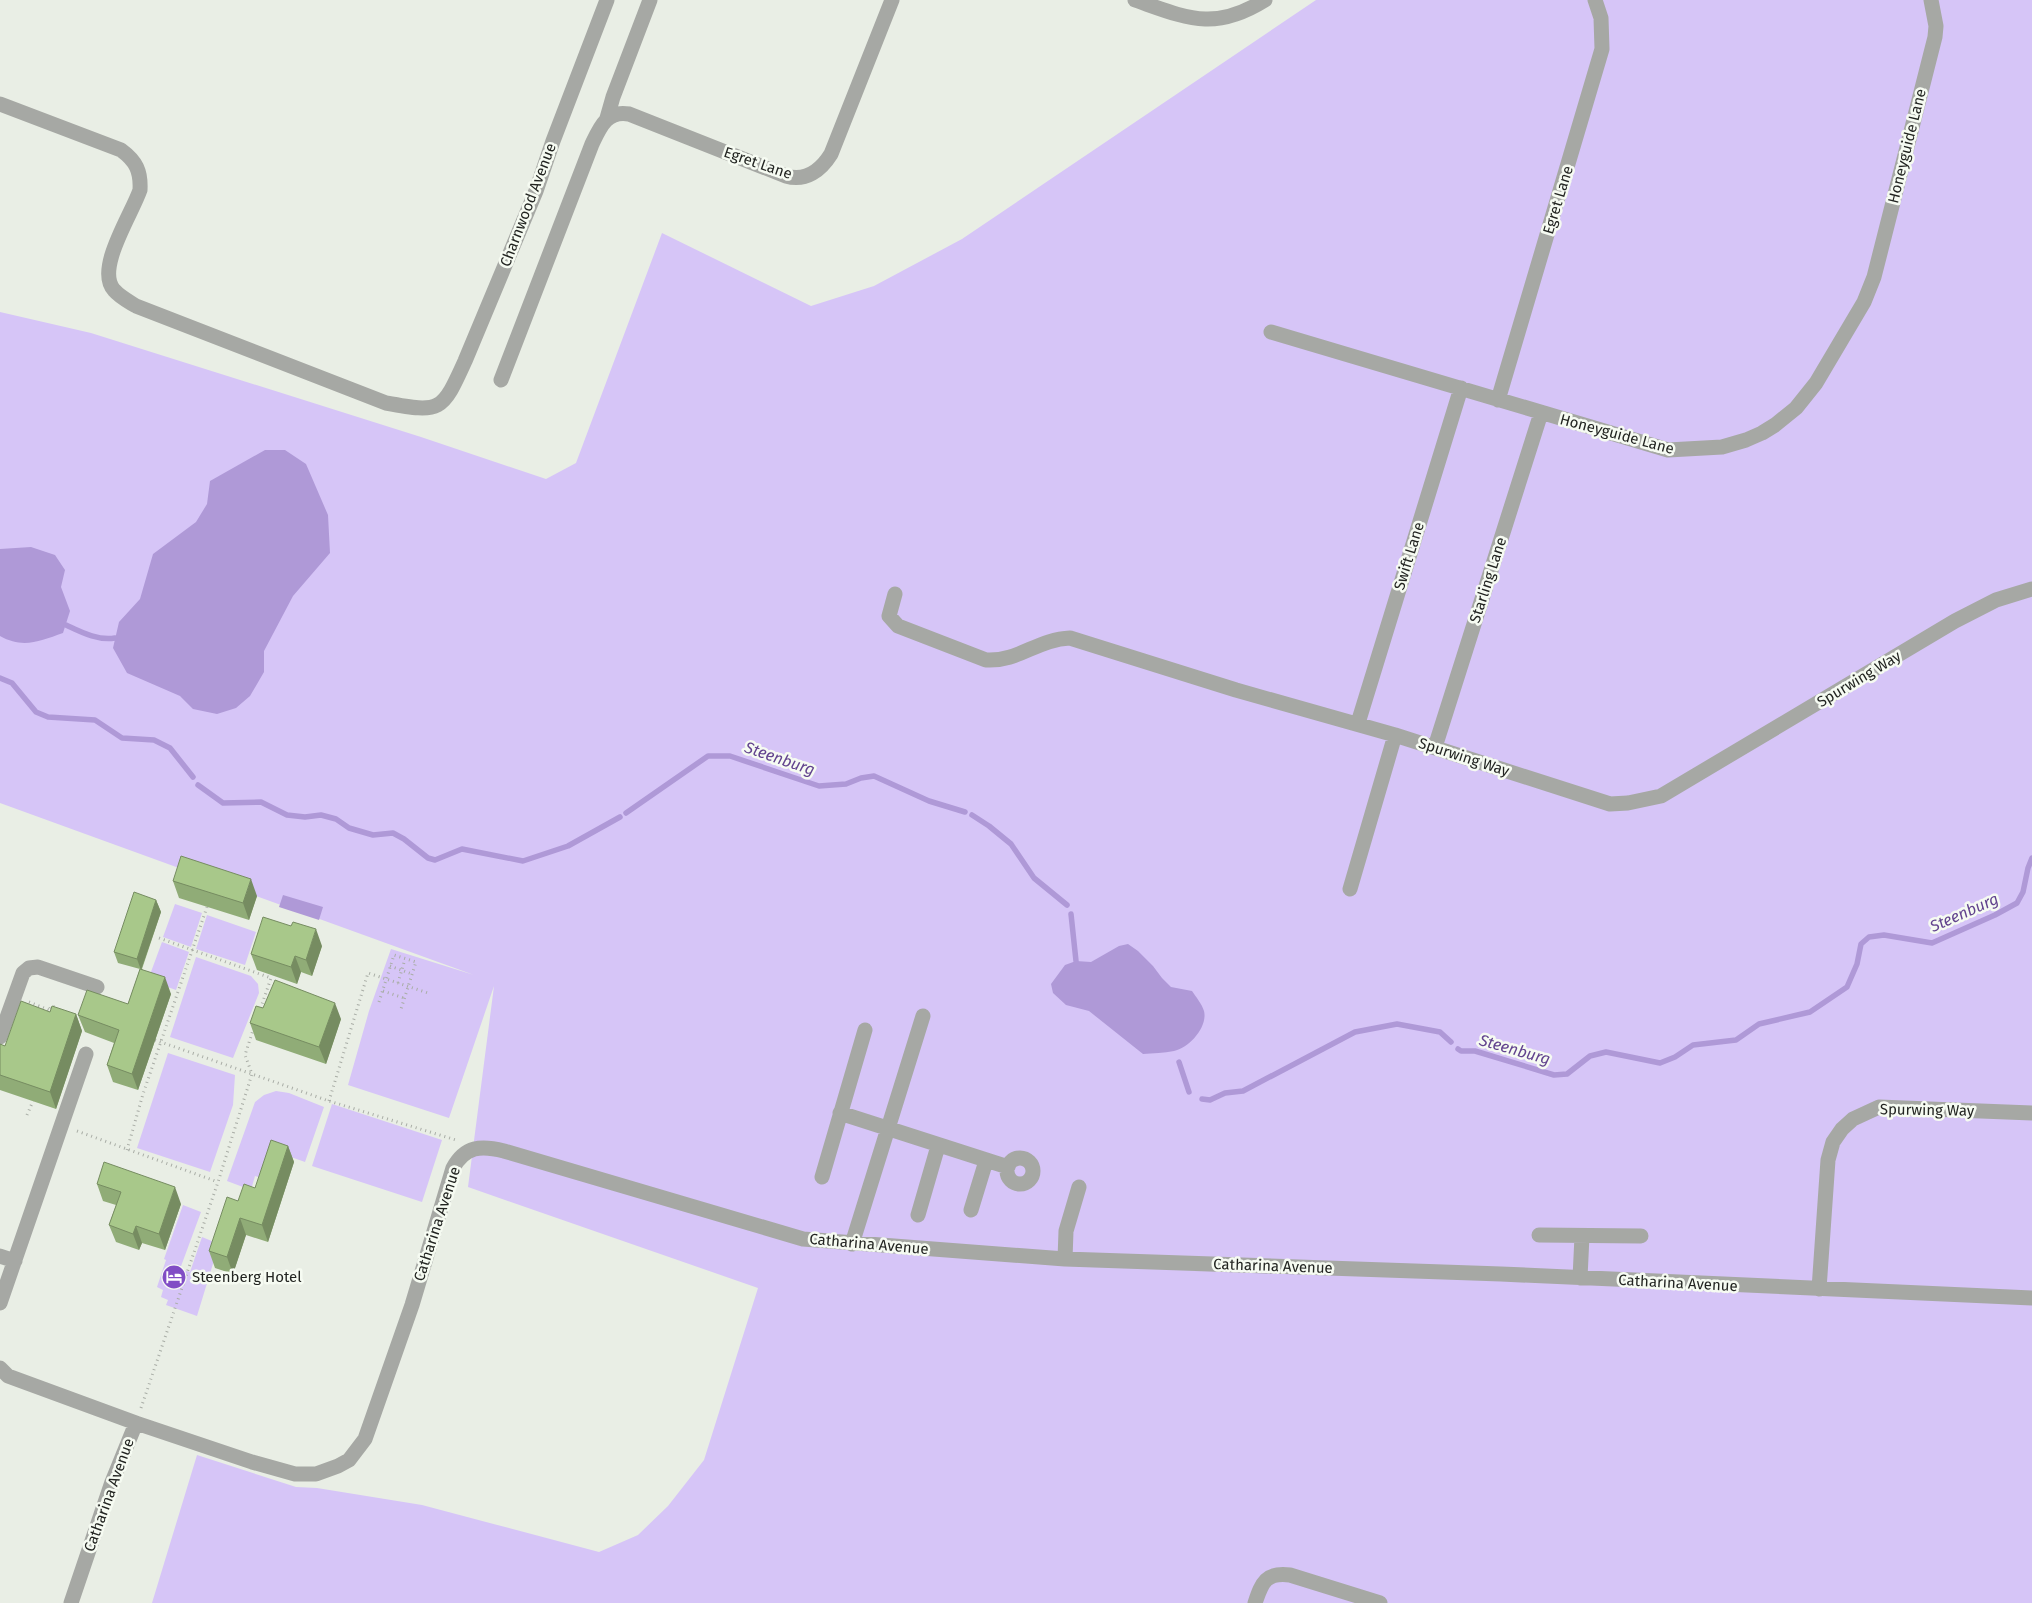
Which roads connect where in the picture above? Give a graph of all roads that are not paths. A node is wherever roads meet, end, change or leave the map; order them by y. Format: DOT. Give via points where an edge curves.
graph roads {
  1 [pos="607,0"];
  2 [pos="650,0"];
  3 [pos="892,0"];
  4 [pos="1136,0"];
  5 [pos="1265,0"];
  6 [pos="1595,0"];
  7 [pos="1931,0"];
  8 [pos="0,104"];
  9 [pos="607,118"];
  10 [pos="1271,332"];
  11 [pos="501,380"];
  12 [pos="1461,388"];
  13 [pos="1498,400"];
  14 [pos="1541,413"];
  15 [pos="2032,589"];
  16 [pos="895,594"];
  17 [pos="1358,724"];
  18 [pos="1396,735"];
  19 [pos="1435,748"];
  20 [pos="1350,889"];
  21 [pos="97,986"];
  22 [pos="922,1016"];
  23 [pos="865,1030"];
  24 [pos="0,1037"];
  25 [pos="86,1054"];
  26 [pos="840,1113"];
  27 [pos="2032,1113"];
  28 [pos="887,1129"];
  29 [pos="938,1146"];
  30 [pos="986,1161"];
  31 [pos="1008,1167"];
  32 [pos="822,1177"];
  33 [pos="1079,1187"];
  34 [pos="971,1210"];
  35 [pos="918,1215"];
  36 [pos="1539,1235"];
  37 [pos="1582,1236"];
  38 [pos="1641,1236"];
  39 [pos="852,1244"];
  40 [pos="0,1256"];
  41 [pos="1065,1259"];
  42 [pos="15,1261"];
  43 [pos="1580,1278"];
  44 [pos="1819,1289"];
  45 [pos="2032,1298"];
  46 [pos="0,1303"];
  47 [pos="0,1368"];
  48 [pos="136,1423"];
  49 [pos="71,1603"];
  50 [pos="1255,1603"];
  51 [pos="1380,1603"];
  1 -- 8 [label="street, Charnwood Avenue" via="536,191 465,361 440,405 422,408 386,403 136,306 123,298 113,290 108,269 140,190 138,168 132,158 121,150"];
  2 -- 9 [label="street"];
  3 -- 9 [label="street, Egret Lane" via="832,154 824,167 816,172 792,178 629,114"];
  4 -- 5 [label="street" via="1195,20 1223,19"];
  6 -- 13 [label="street, Egret Lane" via="1601,18 1602,49"];
  7 -- 14 [label="street, Honeyguide Lane" via="1935,37 1874,277 1864,302 1816,383 1796,408 1775,425 1746,440 1722,447 1679,451"];
  9 -- 11 [label="street" via="592,144"];
  10 -- 12 [label="street, Honeyguide Lane"];
  12 -- 13 [label="street, Honeyguide Lane"];
  12 -- 17 [label="street, Swift Lane"];
  13 -- 14 [label="street, Honeyguide Lane"];
  14 -- 19 [label="street, Starling Lane"];
  15 -- 19 [label="street, Spurwing Way" via="1996,600 1955,621 1650,800 1610,804"];
  16 -- 17 [label="street, Spurwing Way" via="890,616 898,626 986,660 1000,661 1050,640 1070,638"];
  17 -- 18 [label="street, Spurwing Way"];
  18 -- 19 [label="street, Spurwing Way"];
  18 -- 20 [label="street"];
  21 -- 24 [label="street" via="38,967 29,968 24,973"];
  22 -- 28 [label="street"];
  23 -- 26 [label="street"];
  25 -- 42 [label="street"];
  26 -- 28 [label="street"];
  26 -- 32 [label="street"];
  27 -- 44 [label="street, Spurwing Way" via="1880,1106 1853,1119 1833,1142 1828,1160"];
  28 -- 29 [label="street"];
  28 -- 39 [label="street"];
  29 -- 30 [label="street"];
  29 -- 35 [label="street"];
  30 -- 31 [label="street"];
  30 -- 34 [label="street"];
  33 -- 41 [label="street" via="1066,1231"];
  36 -- 37 [label="street"];
  37 -- 38 [label="street"];
  37 -- 43 [label="street"];
  39 -- 41 [label="street, Catharina Avenue"];
  39 -- 48 [label="street, Catharina Avenue" via="803,1239 490,1148 474,1149 458,1160 453,1168 412,1305 365,1439 349,1460 306,1476"];
  40 -- 42 [label="street"];
  41 -- 43 [label="street, Catharina Avenue"];
  42 -- 46 [label="street"];
  43 -- 44 [label="street, Catharina Avenue"];
  44 -- 45 [label="street, Catharina Avenue"];
  47 -- 48 [label="street" via="8,1376"];
  48 -- 49 [label="street, Catharina Avenue" via="112,1482"];
  50 -- 51 [label="street" via="1264,1583 1279,1574"];
}
